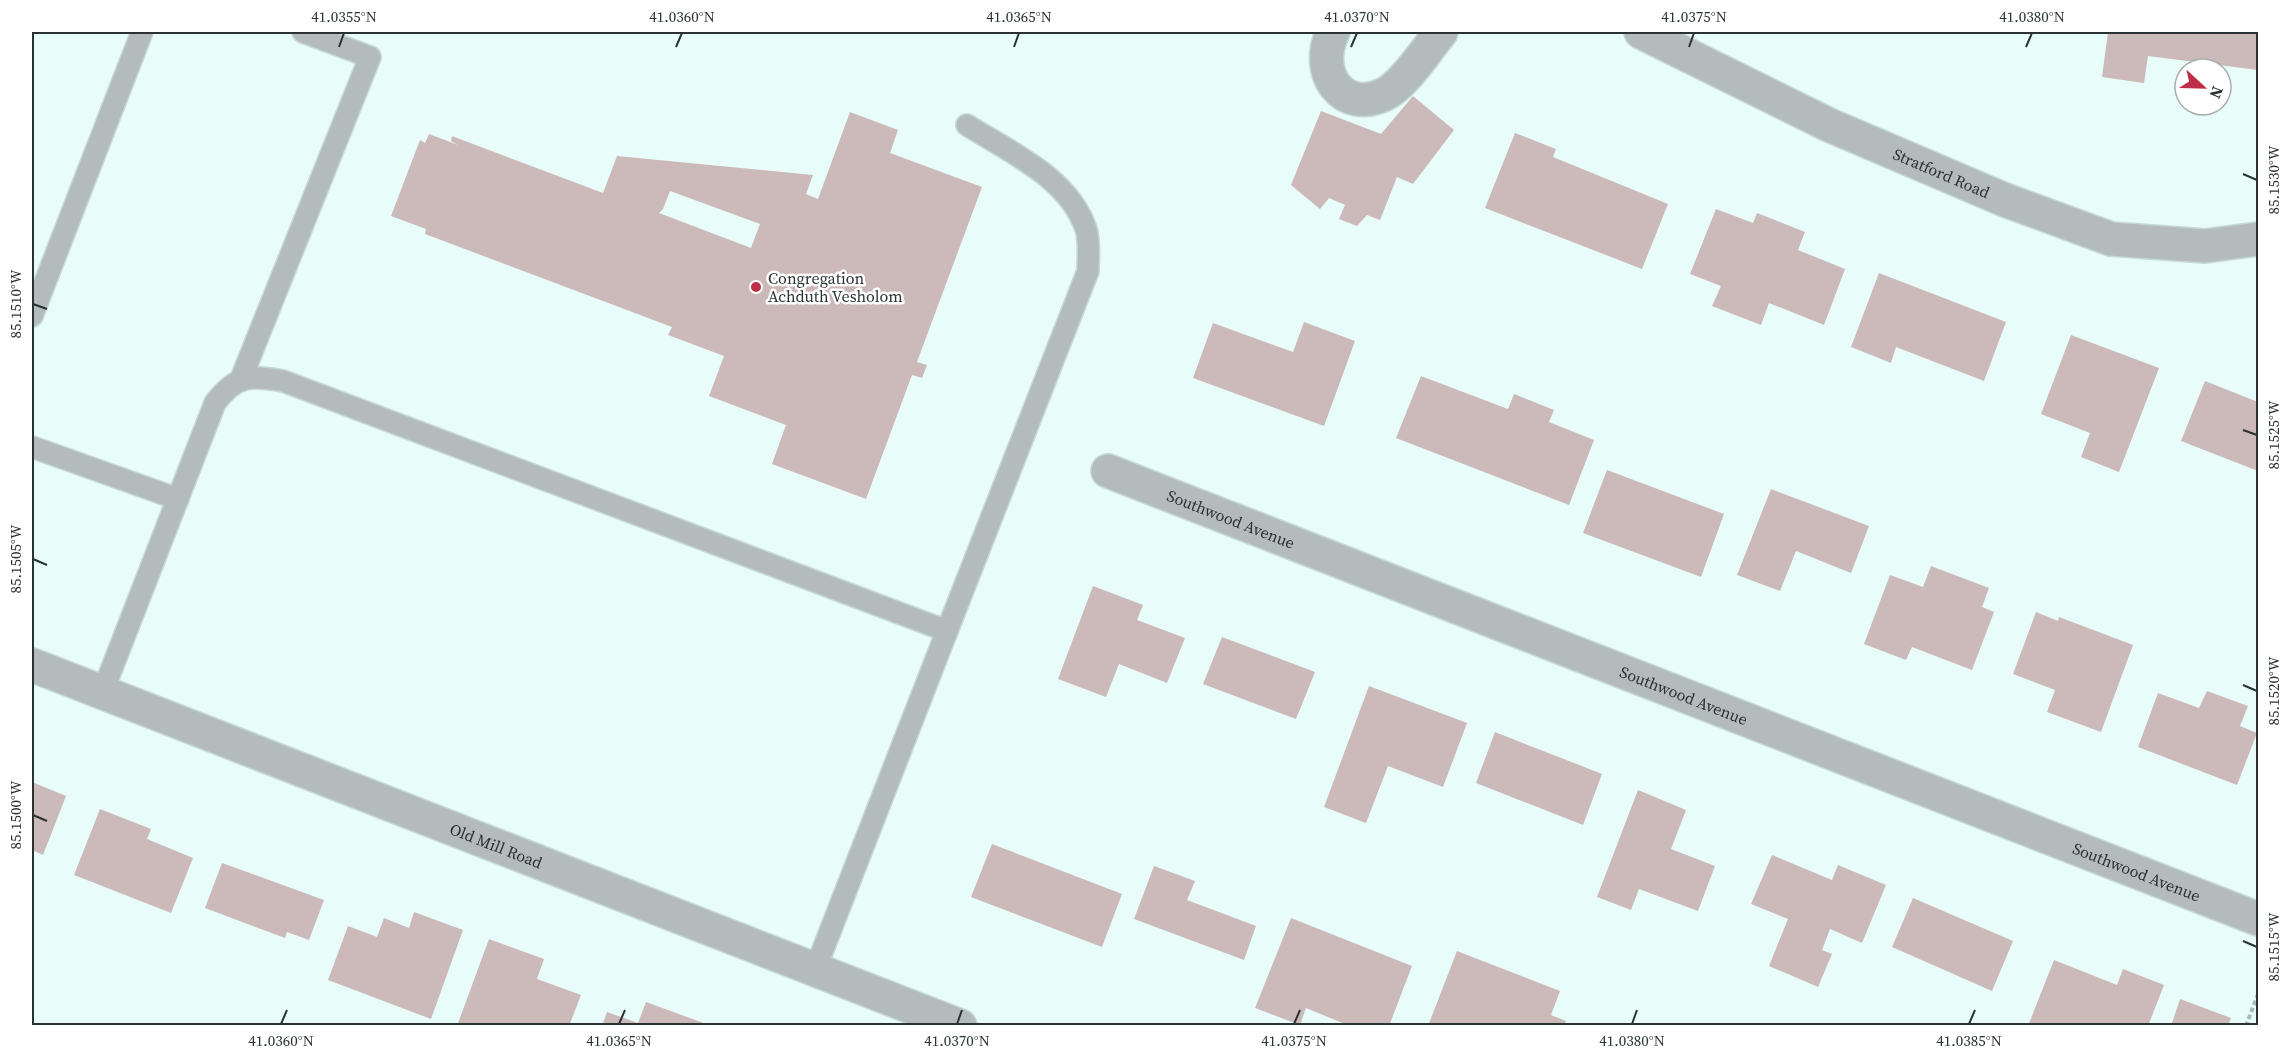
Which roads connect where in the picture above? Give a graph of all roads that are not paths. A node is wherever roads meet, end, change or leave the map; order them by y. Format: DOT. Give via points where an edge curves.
graph roads {
  1 [pos="142,32"];
  2 [pos="303,32"];
  3 [pos="1332,32"];
  4 [pos="1441,32"];
  5 [pos="1641,32"];
  6 [pos="967,125"];
  7 [pos="2259,239"];
  8 [pos="32,316"];
  9 [pos="241,379"];
  10 [pos="32,447"];
  11 [pos="1108,471"];
  12 [pos="177,499"];
  13 [pos="946,631"];
  14 [pos="32,664"];
  15 [pos="103,691"];
  16 [pos="2259,920"];
  17 [pos="815,970"];
  18 [pos="960,1026"];
  1 -- 8 [label="lane"];
  2 -- 9 [label="lane" via="370,57"];
  3 -- 4 [label="street" via="1325,46 1329,78 1354,98 1371,99 1386,94 1399,83"];
  5 -- 7 [label="street, Stratford Road" via="1829,125 2005,200 2111,239 2205,246"];
  6 -- 13 [label="lane" via="1043,172 1071,198 1087,231 1088,271"];
  9 -- 12 [label="lane" via="226,389 215,404"];
  9 -- 13 [label="lane" via="258,376 283,381"];
  10 -- 12 [label="lane"];
  11 -- 16 [label="street, Southwood Avenue"];
  12 -- 15 [label="lane"];
  13 -- 17 [label="lane"];
  14 -- 15 [label="street, Old Mill Road"];
  15 -- 17 [label="street, Old Mill Road"];
  17 -- 18 [label="street, Old Mill Road"];
}
